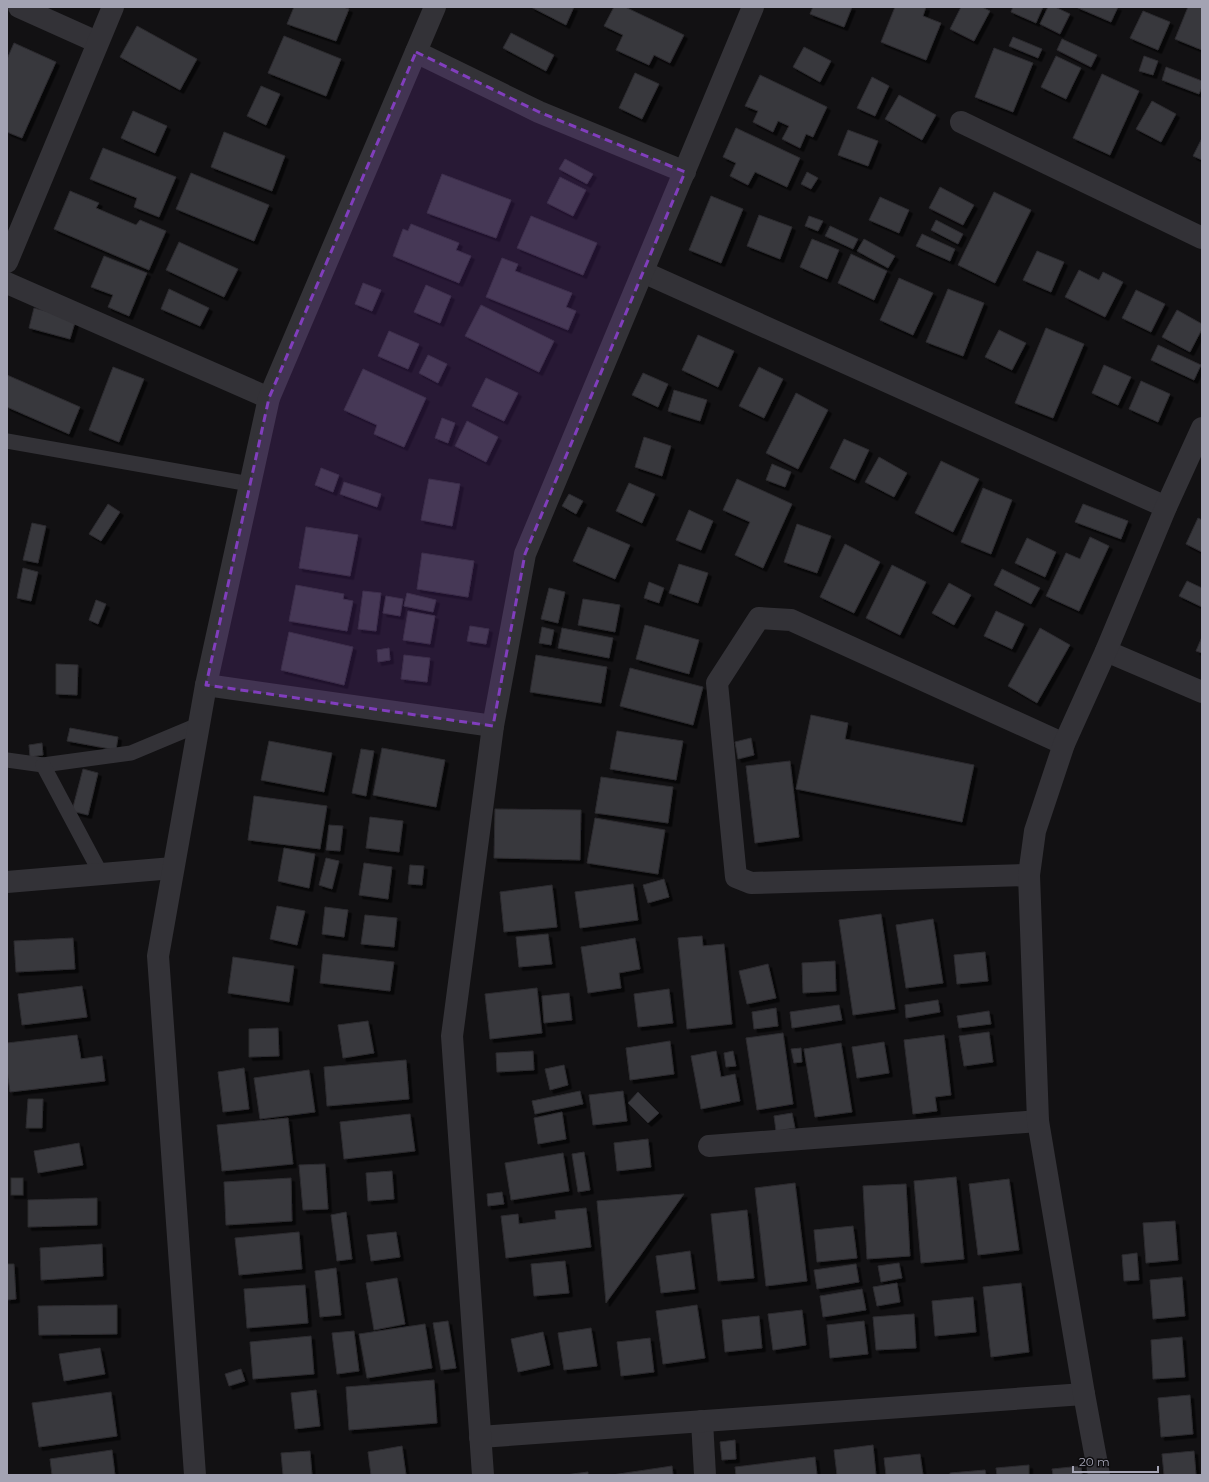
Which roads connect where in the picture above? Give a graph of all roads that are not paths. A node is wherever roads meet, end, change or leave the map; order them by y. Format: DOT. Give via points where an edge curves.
graph roads {
  1 [pos="19,7"];
  2 [pos="113,7"];
  3 [pos="435,7"];
  4 [pos="754,7"];
  5 [pos="97,42"];
  6 [pos="416,52"];
  7 [pos="961,122"];
  8 [pos="685,172"];
  9 [pos="1202,238"];
  10 [pos="7,262"];
  11 [pos="643,272"];
  12 [pos="7,283"];
  13 [pos="269,398"];
  14 [pos="1202,428"];
  15 [pos="7,441"];
  16 [pos="250,484"];
  17 [pos="1166,507"];
  18 [pos="1106,651"];
  19 [pos="206,685"];
  20 [pos="1202,692"];
  21 [pos="198,725"];
  22 [pos="493,726"];
  23 [pos="1064,744"];
  24 [pos="7,760"];
  25 [pos="43,765"];
  26 [pos="173,868"];
  27 [pos="101,874"];
  28 [pos="1029,875"];
  29 [pos="7,882"];
  30 [pos="1038,1121"];
  31 [pos="709,1146"];
  32 [pos="1084,1394"];
  33 [pos="702,1421"];
  34 [pos="480,1437"];
  35 [pos="195,1475"];
  36 [pos="484,1475"];
  37 [pos="705,1475"];
  38 [pos="1099,1475"];
  1 -- 5 [label="street"];
  2 -- 5 [label="street"];
  3 -- 6 [label="street"];
  4 -- 8 [label="street"];
  5 -- 10 [label="street"];
  6 -- 8 [label="street" via="539,112"];
  6 -- 13 [label="street"];
  7 -- 9 [label="street"];
  8 -- 11 [label="street"];
  11 -- 17 [label="street"];
  11 -- 22 [label="street" via="526,554"];
  12 -- 13 [label="street"];
  13 -- 16 [label="street"];
  14 -- 17 [label="street"];
  15 -- 16 [label="lane"];
  16 -- 19 [label="street"];
  17 -- 18 [label="street"];
  18 -- 20 [label="street"];
  18 -- 23 [label="street"];
  19 -- 21 [label="street"];
  19 -- 22 [label="street"];
  21 -- 25 [label="lane" via="131,753"];
  21 -- 26 [label="street"];
  22 -- 34 [label="street" via="452,1036"];
  23 -- 28 [label="street" via="1035,831"];
  23 -- 28 [label="street" via="791,620 759,618 717,683 736,877 751,883"];
  24 -- 25 [label="lane"];
  25 -- 27 [label="lane"];
  26 -- 27 [label="street"];
  26 -- 35 [label="street" via="158,956"];
  27 -- 29 [label="street"];
  28 -- 30 [label="street"];
  30 -- 31 [label="street"];
  30 -- 32 [label="street"];
  32 -- 33 [label="street"];
  32 -- 38 [label="street"];
  33 -- 34 [label="street"];
  33 -- 37 [label="street"];
  34 -- 36 [label="street"];
}
